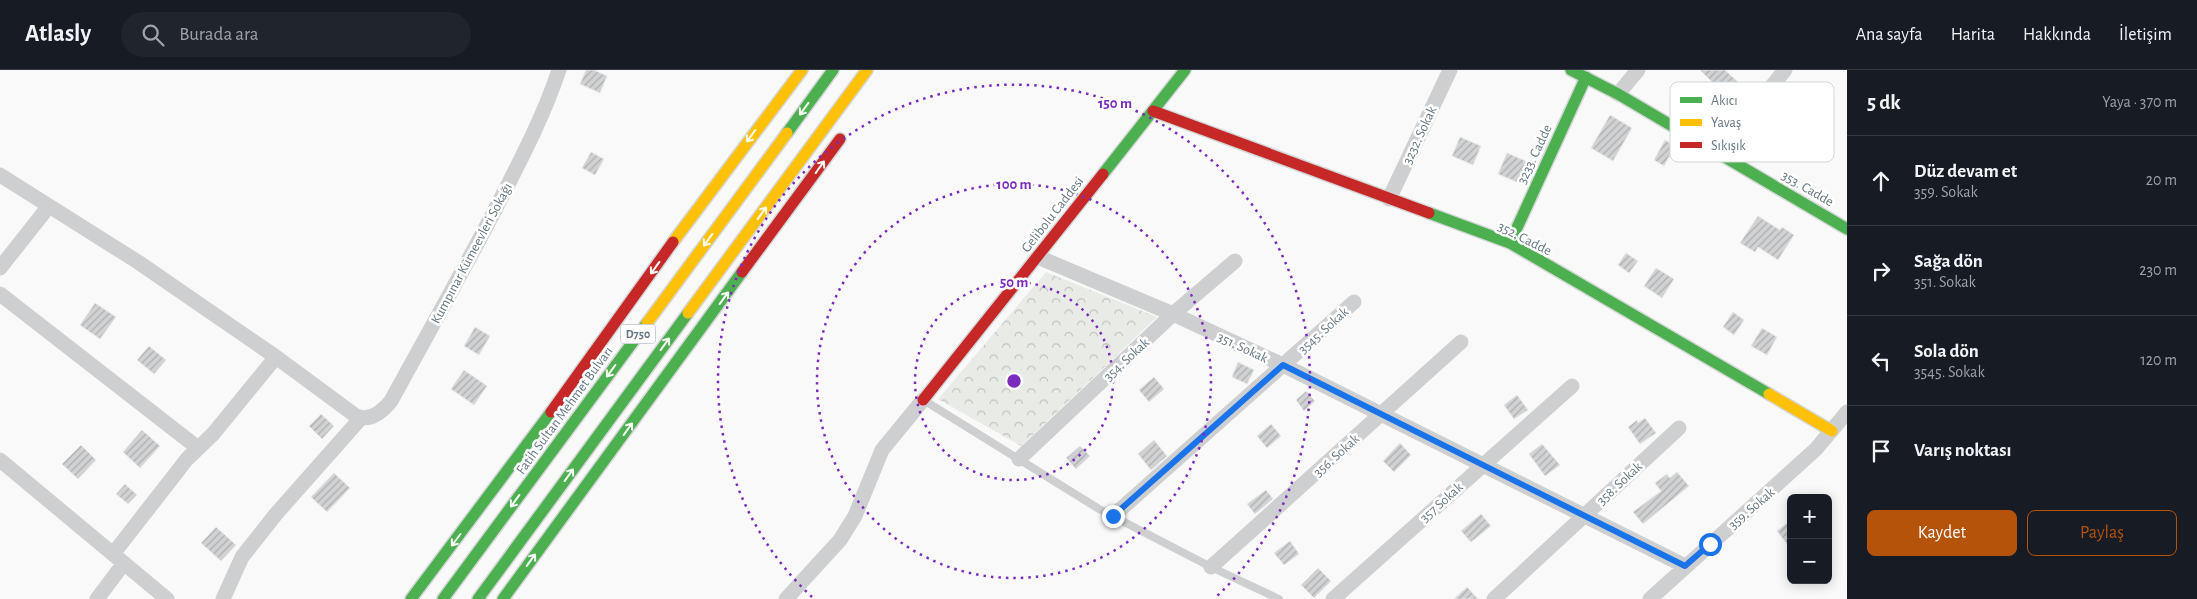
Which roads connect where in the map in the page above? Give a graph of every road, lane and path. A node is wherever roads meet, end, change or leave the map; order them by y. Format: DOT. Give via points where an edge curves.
graph roads {
  1 [pos="559,70"];
  2 [pos="802,70"];
  3 [pos="833,70"];
  4 [pos="867,70"];
  5 [pos="1185,70"];
  6 [pos="1450,70"];
  7 [pos="1571,70"];
  8 [pos="1638,70"];
  9 [pos="1785,70"];
  10 [pos="1586,77"];
  11 [pos="1775,82"];
  12 [pos="1618,94"];
  13 [pos="1153,111"];
  14 [pos="1670,125"];
  15 [pos="846,131"];
  16 [pos="1733,162"];
  17 [pos="0,175"];
  18 [pos="1389,199"];
  19 [pos="49,206"];
  20 [pos="1847,229"];
  21 [pos="1510,243"];
  22 [pos="1038,257"];
  23 [pos="1234,261"];
  24 [pos="0,268"];
  25 [pos="0,294"];
  26 [pos="1354,302"];
  27 [pos="1173,314"];
  28 [pos="1461,342"];
  29 [pos="276,357"];
  30 [pos="1283,365"];
  31 [pos="1572,386"];
  32 [pos="923,400"];
  33 [pos="1847,412"];
  34 [pos="1381,414"];
  35 [pos="361,418"];
  36 [pos="1679,428"];
  37 [pos="1832,431"];
  38 [pos="198,448"];
  39 [pos="1019,459"];
  40 [pos="0,460"];
  41 [pos="1483,465"];
  42 [pos="1584,515"];
  43 [pos="1113,516"];
  44 [pos="118,558"];
  45 [pos="1685,566"];
  46 [pos="1211,567"];
  47 [pos="163,598"];
  48 [pos="97,599"];
  49 [pos="223,599"];
  50 [pos="411,599"];
  51 [pos="443,599"];
  52 [pos="478,599"];
  53 [pos="503,599"];
  54 [pos="786,599"];
  55 [pos="1279,599"];
  56 [pos="1333,599"];
  57 [pos="1494,599"];
  58 [pos="1650,599"];
  1 -- 35 [label="street, Kumpınar Kümeevleri Sokağı" via="518,164 391,401 377,415"];
  2 -- 50 [label="main road, one-way"];
  3 -- 51 [label="main road, Fatih Sultan Mehmet Bulvarı / D750, one-way"];
  52 -- 4 [label="main road, D750, one-way"];
  5 -- 13 [label="main road, Gelibolu Caddesi"];
  6 -- 18 [label="street, 3232. Sokak"];
  7 -- 10 [label="main road, 353. Cadde"];
  8 -- 12 [label="street"];
  9 -- 11 [label="street"];
  10 -- 12 [label="main road, 353. Cadde"];
  10 -- 21 [label="main road, 3233. Cadde"];
  12 -- 14 [label="main road, 353. Cadde"];
  13 -- 18 [label="main road, 352. Cadde"];
  13 -- 22 [label="main road, Gelibolu Caddesi"];
  53 -- 15 [label="main road, one-way"];
  16 -- 20 [label="main road, 353. Cadde"];
  17 -- 19 [label="street"];
  18 -- 21 [label="main road, 352. Cadde"];
  19 -- 24 [label="street"];
  19 -- 29 [label="street" via="138,262"];
  21 -- 37 [label="main road, 352. Cadde"];
  22 -- 27 [label="street, 351. Sokak"];
  22 -- 32 [label="main road, Gelibolu Caddesi"];
  23 -- 27 [label="street, 354. Sokak"];
  25 -- 38 [label="street"];
  26 -- 30 [label="street, 3545. Sokak"];
  27 -- 30 [label="street, 351. Sokak"];
  27 -- 39 [label="street, 354. Sokak"];
  28 -- 34 [label="street, 356. Sokak"];
  29 -- 35 [label="street"];
  29 -- 38 [label="street"];
  30 -- 34 [label="street, 351. Sokak"];
  30 -- 43 [label="street, 3545. Sokak"];
  31 -- 41 [label="street, 357 Sokak"];
  32 -- 39 [label="lane"];
  32 -- 54 [label="street" via="882,450 856,516 844,534"];
  33 -- 37 [label="street, 359. Sokak"];
  34 -- 41 [label="street, 351. Sokak"];
  34 -- 46 [label="street, 356. Sokak"];
  35 -- 49 [label="street, Kumpınar Kümeevleri Sokağı" via="242,557"];
  36 -- 42 [label="street, 358. Sokak"];
  37 -- 45 [label="street, 359. Sokak" via="1792,472"];
  38 -- 44 [label="street"];
  39 -- 43 [label="lane"];
  40 -- 44 [label="street"];
  41 -- 42 [label="street, 351. Sokak"];
  41 -- 56 [label="street, 357 Sokak"];
  42 -- 45 [label="street, 351. Sokak"];
  42 -- 57 [label="street, 358. Sokak"];
  43 -- 46 [label="lane"];
  44 -- 47 [label="street"];
  44 -- 48 [label="street"];
  45 -- 58 [label="street, 359. Sokak"];
  46 -- 55 [label="lane"];
}
